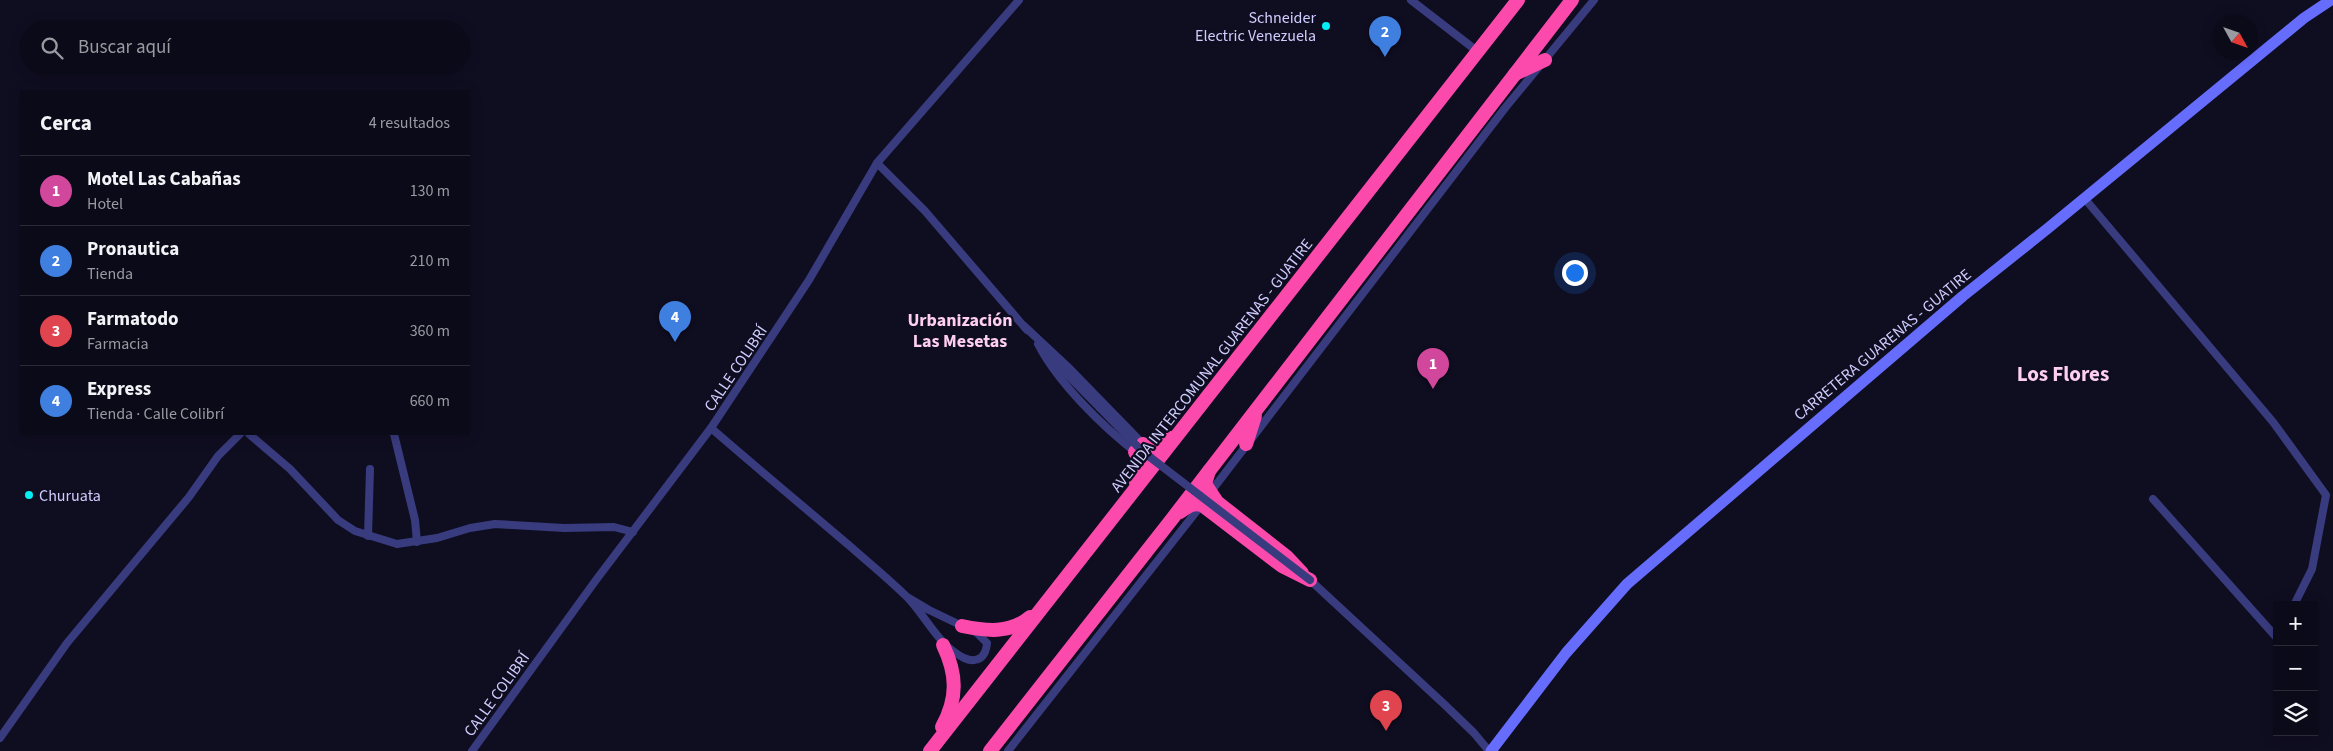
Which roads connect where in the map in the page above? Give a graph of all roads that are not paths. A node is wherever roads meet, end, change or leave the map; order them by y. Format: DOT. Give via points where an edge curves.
graph roads {
  1 [pos="1019,0"];
  2 [pos="1411,0"];
  3 [pos="1518,0"];
  4 [pos="1572,0"];
  5 [pos="1594,0"];
  6 [pos="2331,0"];
  7 [pos="1477,51"];
  8 [pos="1545,60"];
  9 [pos="1512,75"];
  10 [pos="877,164"];
  11 [pos="2085,199"];
  12 [pos="1024,326"];
  13 [pos="1038,344"];
  14 [pos="1259,405"];
  15 [pos="1191,418"];
  16 [pos="711,428"];
  17 [pos="239,435"];
  18 [pos="250,435"];
  19 [pos="394,435"];
  20 [pos="1246,444"];
  21 [pos="1139,448"];
  22 [pos="370,469"];
  23 [pos="1209,471"];
  24 [pos="1206,499"];
  25 [pos="2153,499"];
  26 [pos="1126,504"];
  27 [pos="1172,519"];
  28 [pos="633,532"];
  29 [pos="368,536"];
  30 [pos="417,542"];
  31 [pos="1310,580"];
  32 [pos="907,598"];
  33 [pos="1047,601"];
  34 [pos="2296,601"];
  35 [pos="962,626"];
  36 [pos="2273,634"];
  37 [pos="944,645"];
  38 [pos="0,738"];
  39 [pos="472,751"];
  40 [pos="930,751"];
  41 [pos="990,751"];
  42 [pos="1008,751"];
  43 [pos="1490,751"];
  1 -- 10 [label="street, CALLE COLIBRÍ"];
  2 -- 7 [label="street"];
  3 -- 7 [label="highway, AVENIDA INTERCOMUNAL GUARENAS - GUATIRE"];
  4 -- 9 [label="highway"];
  5 -- 8 [label="street"];
  6 -- 11 [label="main road, CARRETERA GUARENAS - GUATIRE" via="2304,18"];
  7 -- 15 [label="highway, AVENIDA INTERCOMUNAL GUARENAS - GUATIRE"];
  8 -- 9 [label="highway"];
  8 -- 20 [label="street"];
  9 -- 14 [label="highway"];
  10 -- 12 [label="street" via="925,211"];
  10 -- 16 [label="street, CALLE COLIBRÍ" via="809,280"];
  11 -- 34 [label="street" via="2273,422 2326,495 2312,569"];
  11 -- 43 [label="main road, CARRETERA GUARENAS - GUATIRE" via="1963,296 1627,584 1566,654"];
  12 -- 13 [label="street"];
  12 -- 21 [label="street" via="1070,369"];
  13 -- 21 [label="street" via="1063,382"];
  13 -- 31 [label="street, bridge" via="1142,451"];
  14 -- 20 [label="highway"];
  14 -- 23 [label="highway"];
  15 -- 21 [label="highway" via="1162,446"];
  15 -- 26 [label="highway, AVENIDA INTERCOMUNAL GUARENAS - GUATIRE"];
  16 -- 28 [label="street, CALLE COLIBRÍ"];
  16 -- 32 [label="street" via="828,526"];
  17 -- 38 [label="street" via="218,456 189,497 67,642"];
  18 -- 29 [label="street" via="290,469 338,520"];
  19 -- 30 [label="street" via="415,520"];
  20 -- 24 [label="street"];
  21 -- 26 [label="highway" via="1143,465"];
  22 -- 29 [label="street"];
  23 -- 24 [label="highway" via="1205,484"];
  23 -- 27 [label="highway"];
  24 -- 27 [label="highway" via="1187,506"];
  24 -- 31 [label="highway" via="1217,502 1287,557"];
  24 -- 42 [label="street"];
  25 -- 36 [label="street"];
  26 -- 33 [label="highway, AVENIDA INTERCOMUNAL GUARENAS - GUATIRE"];
  27 -- 41 [label="highway"];
  28 -- 30 [label="street" via="614,527 495,524"];
  28 -- 39 [label="street, CALLE COLIBRÍ"];
  29 -- 30 [label="street" via="397,544"];
  31 -- 43 [label="street"];
  32 -- 35 [label="street"];
  32 -- 37 [label="street"];
  33 -- 35 [label="highway" via="1024,622 1010,628 996,631"];
  33 -- 40 [label="highway, AVENIDA INTERCOMUNAL GUARENAS - GUATIRE"];
  35 -- 37 [label="street" via="977,633 987,644 982,658 974,661 965,658"];
  37 -- 40 [label="highway" via="952,663 953,695 948,715"];
}
